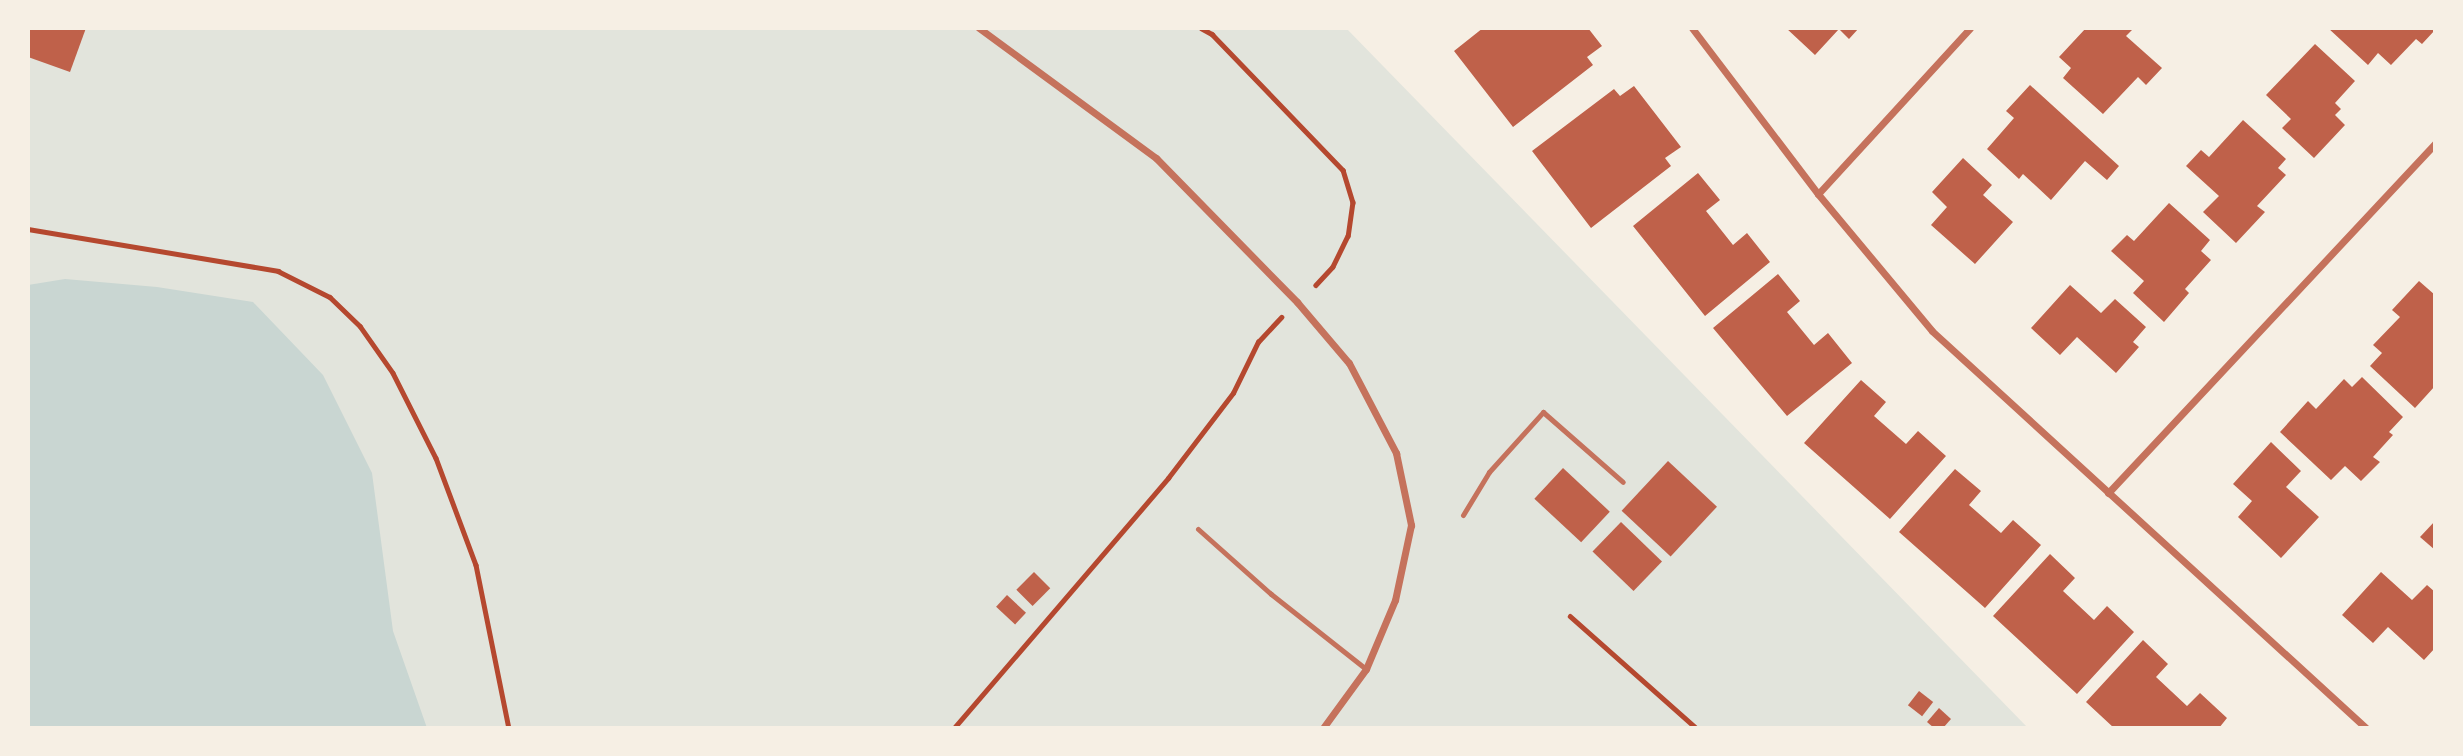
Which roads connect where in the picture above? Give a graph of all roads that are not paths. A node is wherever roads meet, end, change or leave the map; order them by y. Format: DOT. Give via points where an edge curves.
graph roads {
  1 [pos="979,28"];
  2 [pos="1692,28"];
  3 [pos="1970,28"];
  4 [pos="2435,143"];
  5 [pos="1818,194"];
  6 [pos="1623,482"];
  7 [pos="2108,493"];
  8 [pos="1463,515"];
  9 [pos="1198,529"];
  10 [pos="1366,669"];
  11 [pos="1323,728"];
  12 [pos="2366,728"];
  1 -- 10 [label="street" via="1156,158 1297,302 1349,363 1396,453 1411,525 1395,600"];
  2 -- 5 [label="street"];
  3 -- 5 [label="street"];
  4 -- 7 [label="street"];
  5 -- 7 [label="street" via="1932,331"];
  6 -- 8 [label="lane" via="1543,412 1489,472"];
  7 -- 12 [label="street"];
  9 -- 10 [label="lane"];
  10 -- 11 [label="street"];
}
